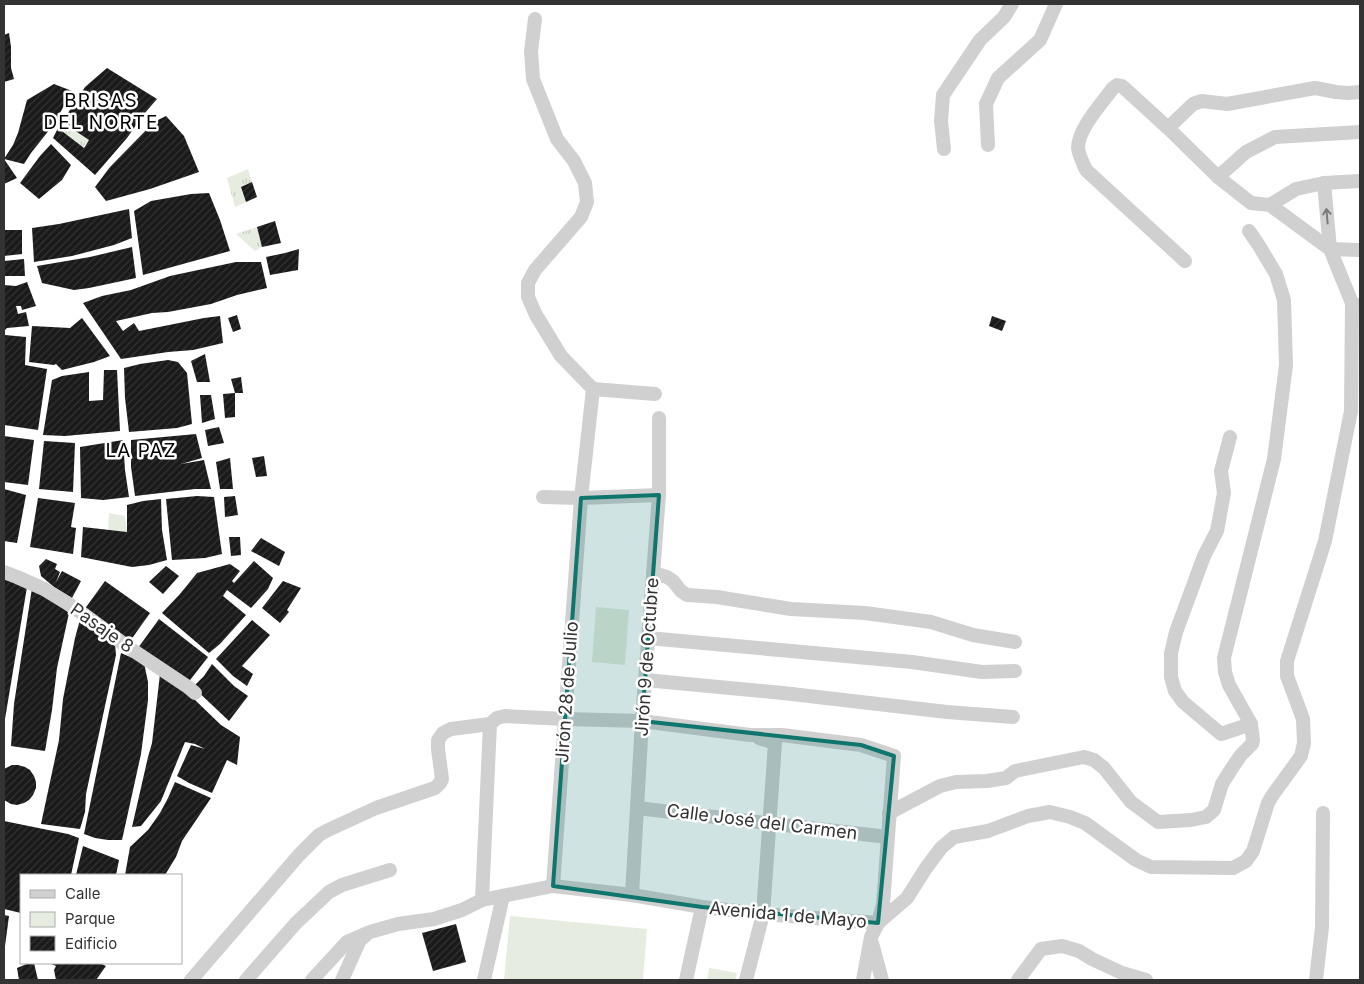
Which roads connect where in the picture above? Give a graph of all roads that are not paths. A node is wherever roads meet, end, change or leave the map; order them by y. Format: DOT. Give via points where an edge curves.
graph roads {
  1 [pos="1012,4"];
  2 [pos="1056,4"];
  3 [pos="535,19"];
  4 [pos="1360,92"];
  5 [pos="1168,128"];
  6 [pos="1360,132"];
  7 [pos="988,145"];
  8 [pos="944,149"];
  9 [pos="1218,177"];
  10 [pos="1360,181"];
  11 [pos="1324,183"];
  12 [pos="1270,205"];
  13 [pos="1249,231"];
  14 [pos="1330,249"];
  15 [pos="1360,250"];
  16 [pos="1185,261"];
  17 [pos="1356,305"];
  18 [pos="593,389"];
  19 [pos="655,394"];
  20 [pos="658,418"];
  21 [pos="1230,437"];
  22 [pos="659,495"];
  23 [pos="542,497"];
  24 [pos="581,498"];
  25 [pos="4,572"];
  26 [pos="653,573"];
  27 [pos="648,638"];
  28 [pos="1015,642"];
  29 [pos="1014,671"];
  30 [pos="645,680"];
  31 [pos="194,693"];
  32 [pos="1013,717"];
  33 [pos="565,720"];
  34 [pos="642,721"];
  35 [pos="490,724"];
  36 [pos="1251,724"];
  37 [pos="750,735"];
  38 [pos="637,808"];
  39 [pos="890,813"];
  40 [pos="1323,813"];
  41 [pos="770,824"];
  42 [pos="888,837"];
  43 [pos="390,870"];
  44 [pos="553,886"];
  45 [pos="632,895"];
  46 [pos="503,896"];
  47 [pos="482,900"];
  48 [pos="702,907"];
  49 [pos="763,914"];
  50 [pos="878,923"];
  51 [pos="370,932"];
  52 [pos="871,937"];
  53 [pos="190,980"];
  54 [pos="246,980"];
  55 [pos="312,980"];
  56 [pos="342,980"];
  57 [pos="484,980"];
  58 [pos="686,980"];
  59 [pos="746,980"];
  60 [pos="863,980"];
  61 [pos="882,980"];
  62 [pos="1018,980"];
  63 [pos="1146,980"];
  64 [pos="1316,980"];
  1 -- 8 [label="street" via="1004,17 980,40 943,95"];
  2 -- 7 [label="street" via="1040,40 998,78 986,104"];
  3 -- 18 [label="street" via="531,51 533,79 557,138 574,161 585,184 587,202 581,216 535,270 528,283 528,297 561,356"];
  4 -- 5 [label="street" via="1315,88 1228,104 1202,101 1193,104"];
  5 -- 9 [label="street"];
  5 -- 16 [label="street" via="1117,85 1083,129 1078,147 1086,170"];
  6 -- 9 [label="street" via="1275,137 1246,152"];
  9 -- 12 [label="street" via="1252,204"];
  10 -- 11 [label="street"];
  11 -- 12 [label="street" via="1296,189"];
  14 -- 11 [label="street, one-way"];
  12 -- 14 [label="street"];
  13 -- 36 [label="street" via="1276,274 1284,300 1286,365 1274,459 1224,658 1229,685"];
  14 -- 15 [label="street"];
  14 -- 17 [label="street"];
  17 -- 50 [label="street, Avenida 1 de Mayo" via="1351,411 1325,541 1286,661 1287,676 1303,719 1304,743 1301,756 1268,803 1253,851 1246,861 1234,868 1151,866 1136,860 1085,823 1050,812 954,838 941,848 907,898"];
  18 -- 19 [label="street"];
  18 -- 24 [label="street, Jirón 28 de Julio"];
  20 -- 22 [label="street, Jirón 9 de Octubre"];
  21 -- 36 [label="street" via="1221,470 1224,493 1217,531 1204,556 1176,632 1171,653 1171,676 1175,691 1183,702 1221,734"];
  22 -- 24 [label="street"];
  22 -- 26 [label="street, Jirón 9 de Octubre"];
  23 -- 24 [label="street"];
  24 -- 33 [label="street, Jirón 28 de Julio"];
  25 -- 31 [label="street, Pasaje 8" via="75,608"];
  26 -- 27 [label="street, Jirón 9 de Octubre"];
  26 -- 28 [label="street" via="667,577 687,595 931,622 973,635"];
  27 -- 29 [label="street" via="912,662 982,672"];
  27 -- 30 [label="street, Jirón 9 de Octubre"];
  30 -- 32 [label="street"];
  30 -- 34 [label="street, Jirón 9 de Octubre"];
  33 -- 34 [label="street"];
  33 -- 35 [label="street" via="505,716"];
  33 -- 44 [label="street, Jirón 28 de Julio"];
  34 -- 37 [label="street"];
  34 -- 38 [label="street, Jirón 9 de Octubre"];
  35 -- 47 [label="street"];
  35 -- 53 [label="street" via="443,733 438,740 442,779 435,788 376,808 319,835"];
  36 -- 39 [label="street" via="1252,744 1232,768 1222,784 1214,810 1206,817 1158,822 1131,802 1104,768 1084,757 1015,771 1006,778 940,786"];
  37 -- 39 [label="street" via="782,735 861,745 894,756"];
  37 -- 41 [label="street" via="775,743"];
  38 -- 41 [label="street, Calle José del Carmen"];
  38 -- 45 [label="street, Jirón 9 de Octubre"];
  39 -- 42 [label="street"];
  40 -- 64 [label="street" via="1322,927"];
  41 -- 42 [label="street, Calle José del Carmen"];
  41 -- 49 [label="street"];
  42 -- 50 [label="street" via="883,904"];
  43 -- 54 [label="street" via="329,892 296,923"];
  44 -- 45 [label="street, Avenida 1 de Mayo"];
  44 -- 46 [label="street, Avenida 1 de Mayo"];
  45 -- 48 [label="street, Avenida 1 de Mayo"];
  46 -- 47 [label="street, Avenida 1 de Mayo"];
  46 -- 57 [label="street"];
  47 -- 51 [label="street, Avenida 1 de Mayo" via="434,919"];
  48 -- 49 [label="street, Avenida 1 de Mayo"];
  48 -- 58 [label="street"];
  49 -- 50 [label="street, Avenida 1 de Mayo"];
  49 -- 59 [label="street"];
  50 -- 52 [label="street"];
  51 -- 55 [label="street, Avenida 1 de Mayo" via="347,942"];
  51 -- 56 [label="street" via="360,940"];
  52 -- 60 [label="street"];
  52 -- 61 [label="street"];
  62 -- 63 [label="street" via="1041,949 1062,946"];
}
